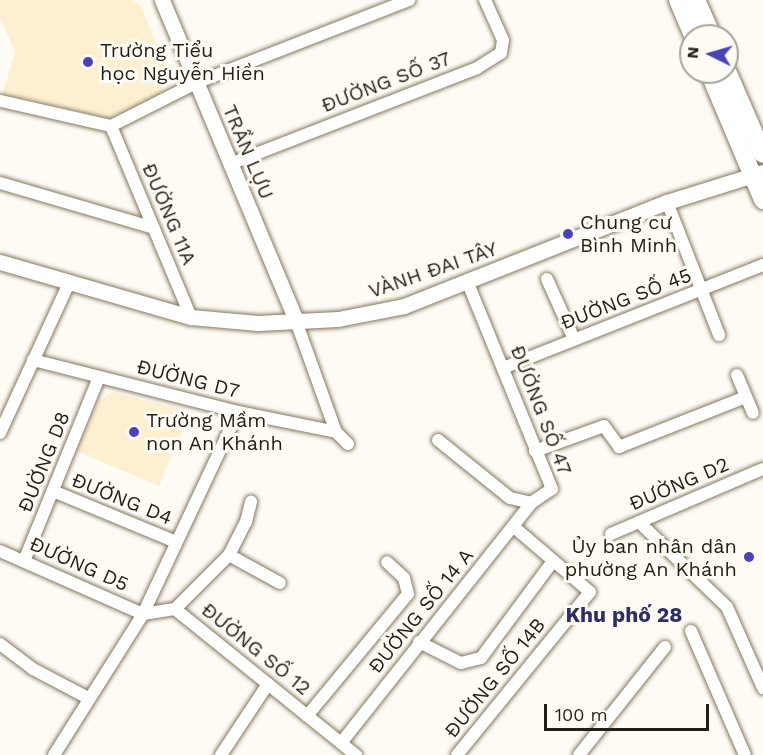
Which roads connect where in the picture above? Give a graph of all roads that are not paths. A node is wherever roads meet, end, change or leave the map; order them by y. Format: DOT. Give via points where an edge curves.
graph roads {
  1 [pos="163,0"];
  2 [pos="409,0"];
  3 [pos="485,0"];
  4 [pos="678,0"];
  5 [pos="696,0"];
  6 [pos="688,24"];
  7 [pos="707,24"];
  8 [pos="196,83"];
  9 [pos="715,84"];
  10 [pos="733,84"];
  11 [pos="1,101"];
  12 [pos="111,126"];
  13 [pos="763,154"];
  14 [pos="230,164"];
  15 [pos="757,173"];
  16 [pos="0,183"];
  17 [pos="763,200"];
  18 [pos="667,202"];
  19 [pos="154,228"];
  20 [pos="0,262"];
  21 [pos="763,265"];
  22 [pos="547,279"];
  23 [pos="468,283"];
  24 [pos="68,285"];
  25 [pos="702,291"];
  26 [pos="191,317"];
  27 [pos="296,321"];
  28 [pos="719,335"];
  29 [pos="573,339"];
  30 [pos="33,360"];
  31 [pos="503,368"];
  32 [pos="737,375"];
  33 [pos="99,377"];
  34 [pos="746,397"];
  35 [pos="238,412"];
  36 [pos="753,413"];
  37 [pos="0,432"];
  38 [pos="336,432"];
  39 [pos="438,440"];
  40 [pos="348,444"];
  41 [pos="536,451"];
  42 [pos="763,469"];
  43 [pos="53,491"];
  44 [pos="251,502"];
  45 [pos="531,503"];
  46 [pos="639,522"];
  47 [pos="514,527"];
  48 [pos="611,534"];
  49 [pos="176,542"];
  50 [pos="0,551"];
  51 [pos="229,555"];
  52 [pos="24,561"];
  53 [pos="553,561"];
  54 [pos="387,562"];
  55 [pos="280,583"];
  56 [pos="175,609"];
  57 [pos="142,614"];
  58 [pos="691,631"];
  59 [pos="419,642"];
  60 [pos="0,645"];
  61 [pos="665,647"];
  62 [pos="268,684"];
  63 [pos="763,687"];
  64 [pos="88,698"];
  65 [pos="307,716"];
  66 [pos="341,743"];
  67 [pos="54,755"];
  68 [pos="221,755"];
  69 [pos="356,755"];
  70 [pos="457,755"];
  71 [pos="579,755"];
  72 [pos="745,755"];
  1 -- 8 [label="street, TRẦN LỰU"];
  2 -- 8 [label="street"];
  3 -- 14 [label="street, ĐƯỜNG SỐ 37" via="503,40 501,53 477,68"];
  4 -- 6 [label="main road"];
  5 -- 7 [label="main road"];
  8 -- 12 [label="street"];
  8 -- 14 [label="street, TRẦN LỰU"];
  9 -- 15 [label="main road"];
  10 -- 13 [label="main road"];
  11 -- 12 [label="street"];
  12 -- 19 [label="street, ĐƯỜNG 11A"];
  14 -- 27 [label="street, TRẦN LỰU"];
  15 -- 17 [label="main road"];
  15 -- 18 [label="street, VÀNH ĐAI TÂY"];
  16 -- 19 [label="street"];
  18 -- 23 [label="street, VÀNH ĐAI TÂY"];
  18 -- 25 [label="street"];
  19 -- 26 [label="street, ĐƯỜNG 11A"];
  20 -- 24 [label="street, VÀNH ĐAI TÂY"];
  21 -- 25 [label="street, ĐƯỜNG SỐ 45"];
  22 -- 29 [label="street"];
  23 -- 27 [label="street, VÀNH ĐAI TÂY" via="382,312"];
  23 -- 31 [label="street, ĐƯỜNG SỐ 47"];
  24 -- 26 [label="street, VÀNH ĐAI TÂY"];
  24 -- 30 [label="street"];
  25 -- 28 [label="street"];
  25 -- 29 [label="street, ĐƯỜNG SỐ 45"];
  26 -- 27 [label="street, VÀNH ĐAI TÂY" via="233,323"];
  27 -- 38 [label="street"];
  29 -- 31 [label="street, ĐƯỜNG SỐ 45"];
  30 -- 33 [label="street, ĐƯỜNG D7"];
  30 -- 37 [label="street"];
  31 -- 41 [label="street, ĐƯỜNG SỐ 47"];
  32 -- 34 [label="street"];
  33 -- 35 [label="street, ĐƯỜNG D7"];
  33 -- 43 [label="street, ĐƯỜNG D8"];
  34 -- 36 [label="street"];
  34 -- 41 [label="street" via="619,447 604,426"];
  35 -- 38 [label="street, ĐƯỜNG D7"];
  35 -- 49 [label="street, ĐƯỜNG D4"];
  38 -- 40 [label="street"];
  39 -- 45 [label="street" via="510,498"];
  41 -- 45 [label="street, ĐƯỜNG SỐ 47" via="552,489"];
  42 -- 46 [label="street, ĐƯỜNG D2"];
  43 -- 49 [label="street, ĐƯỜNG D4"];
  43 -- 52 [label="street, ĐƯỜNG D8"];
  44 -- 51 [label="street" via="246,522"];
  45 -- 47 [label="street, ĐƯỜNG SỐ 14 A"];
  46 -- 48 [label="street, ĐƯỜNG D2"];
  46 -- 63 [label="street" via="728,607"];
  47 -- 53 [label="street, ĐƯỜNG SỐ 14B"];
  47 -- 59 [label="street, ĐƯỜNG SỐ 14 A"];
  49 -- 57 [label="street, ĐƯỜNG D4"];
  50 -- 52 [label="street, ĐƯỜNG D5"];
  51 -- 55 [label="street"];
  51 -- 56 [label="street"];
  52 -- 57 [label="street, ĐƯỜNG D5"];
  53 -- 59 [label="street" via="481,658 461,663"];
  53 -- 70 [label="street, ĐƯỜNG SỐ 14B" via="590,592"];
  54 -- 65 [label="street" via="404,578 408,594"];
  56 -- 57 [label="street, ĐƯỜNG SỐ 12"];
  56 -- 62 [label="street, ĐƯỜNG SỐ 12"];
  57 -- 64 [label="street"];
  58 -- 72 [label="street"];
  59 -- 66 [label="street, ĐƯỜNG SỐ 14 A"];
  60 -- 64 [label="street" via="33,669"];
  61 -- 71 [label="street"];
  62 -- 65 [label="street, ĐƯỜNG SỐ 12"];
  62 -- 68 [label="street"];
  64 -- 67 [label="street"];
  65 -- 66 [label="street, ĐƯỜNG SỐ 12"];
  66 -- 69 [label="street, ĐƯỜNG SỐ 12"];
}
